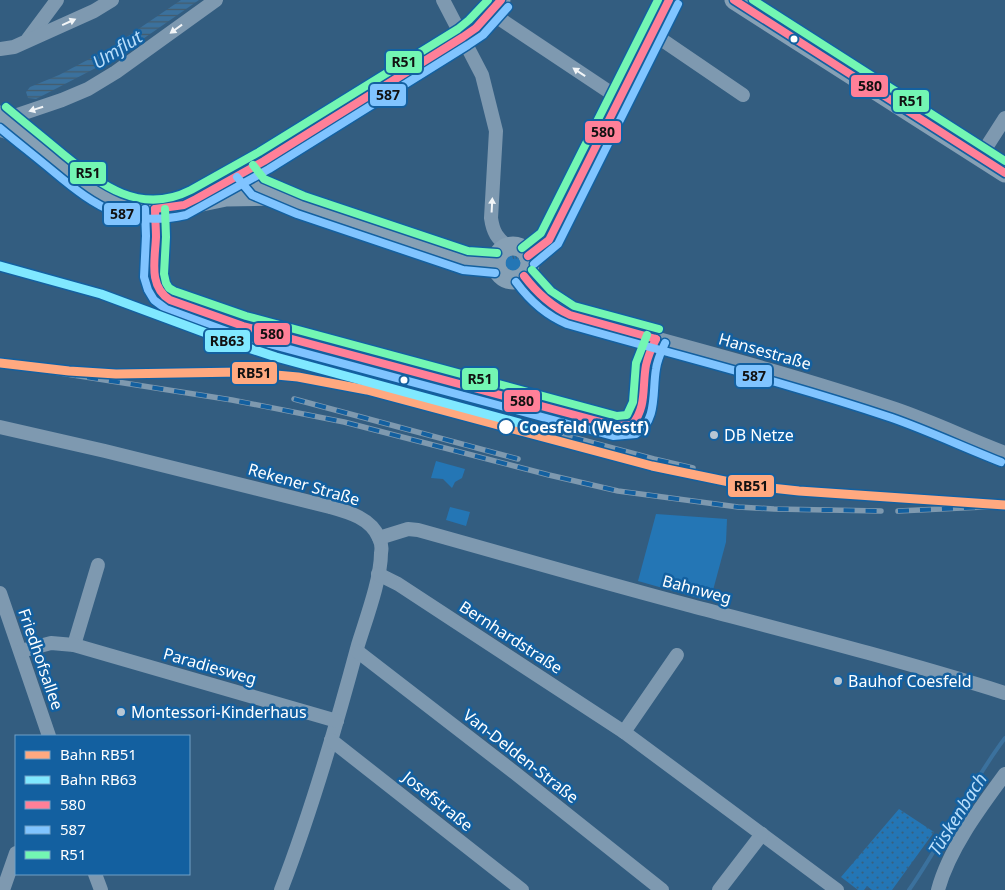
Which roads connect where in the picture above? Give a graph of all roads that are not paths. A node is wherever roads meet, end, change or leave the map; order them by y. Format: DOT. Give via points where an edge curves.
graph roads {
  1 [pos="57,0"];
  2 [pos="112,0"];
  3 [pos="216,0"];
  4 [pos="443,0"];
  5 [pos="669,0"];
  6 [pos="734,0"];
  7 [pos="496,6"];
  8 [pos="652,33"];
  9 [pos="463,38"];
  10 [pos="26,42"];
  11 [pos="0,49"];
  12 [pos="743,95"];
  13 [pos="620,99"];
  14 [pos="1005,118"];
  15 [pos="2,121"];
  16 [pos="980,157"];
  17 [pos="245,171"];
  18 [pos="1005,173"];
  19 [pos="278,196"];
  20 [pos="184,205"];
  21 [pos="508,247"];
  22 [pos="528,256"];
  23 [pos="496,264"];
  24 [pos="524,276"];
  25 [pos="0,428"];
  26 [pos="1005,453"];
  27 [pos="379,538"];
  28 [pos="98,565"];
  29 [pos="378,574"];
  30 [pos="0,593"];
  31 [pos="74,645"];
  32 [pos="21,651"];
  33 [pos="356,651"];
  34 [pos="676,655"];
  35 [pos="1005,693"];
  36 [pos="337,721"];
  37 [pos="624,732"];
  38 [pos="49,735"];
  39 [pos="331,740"];
  40 [pos="1005,774"];
  41 [pos="762,834"];
  42 [pos="15,856"];
  43 [pos="96,875"];
  44 [pos="286,888"];
  45 [pos="516,888"];
  46 [pos="3,890"];
  47 [pos="101,890"];
  48 [pos="662,890"];
  49 [pos="720,890"];
  50 [pos="837,890"];
  51 [pos="938,890"];
  1 -- 10 [label="street"];
  10 -- 2 [label="street, one-way"];
  3 -- 15 [label="street, one-way" via="88,89"];
  4 -- 9 [label="street"];
  5 -- 8 [label="street"];
  6 -- 16 [label="street"];
  7 -- 9 [label="street"];
  13 -- 7 [label="street, one-way"];
  8 -- 12 [label="street"];
  8 -- 13 [label="street"];
  9 -- 17 [label="street"];
  21 -- 9 [label="street, one-way" via="496,237 491,218 496,131 482,75"];
  10 -- 11 [label="street"];
  13 -- 22 [label="street" via="549,240"];
  14 -- 16 [label="street"];
  15 -- 20 [label="street" via="88,187 114,202 141,209"];
  16 -- 18 [label="street"];
  17 -- 19 [label="street" via="258,187"];
  17 -- 20 [label="street"];
  19 -- 20 [label="street" via="226,197"];
  19 -- 23 [label="street" via="466,261"];
  21 -- 22 [label="street" via="522,249"];
  21 -- 23 [label="street" via="498,255"];
  22 -- 24 [label="street" via="529,267"];
  23 -- 24 [label="street" via="500,273 509,279"];
  24 -- 26 [label="street, Hansestraße" via="546,302 570,315 807,381 906,413"];
  25 -- 27 [label="street, Rekener Straße" via="330,506 362,519"];
  27 -- 29 [label="street" via="382,554"];
  27 -- 35 [label="street, Bahnweg" via="408,529 418,530"];
  28 -- 31 [label="street"];
  29 -- 33 [label="street"];
  29 -- 37 [label="street, Bernhardstraße"];
  30 -- 32 [label="street, Friedhofsallee"];
  31 -- 32 [label="street, Paradiesweg" via="51,643"];
  31 -- 36 [label="street, Paradiesweg"];
  32 -- 38 [label="street, Friedhofsallee"];
  33 -- 36 [label="street"];
  33 -- 48 [label="street, Van-Delden-Straße"];
  34 -- 37 [label="street"];
  36 -- 39 [label="street"];
  37 -- 41 [label="street, Bernhardstraße"];
  39 -- 44 [label="street"];
  39 -- 45 [label="street, Josefstraße"];
  40 -- 51 [label="street" via="950,859"];
  41 -- 49 [label="street"];
  41 -- 50 [label="street, Bernhardstraße"];
  42 -- 46 [label="street"];
  43 -- 47 [label="street"];
}
